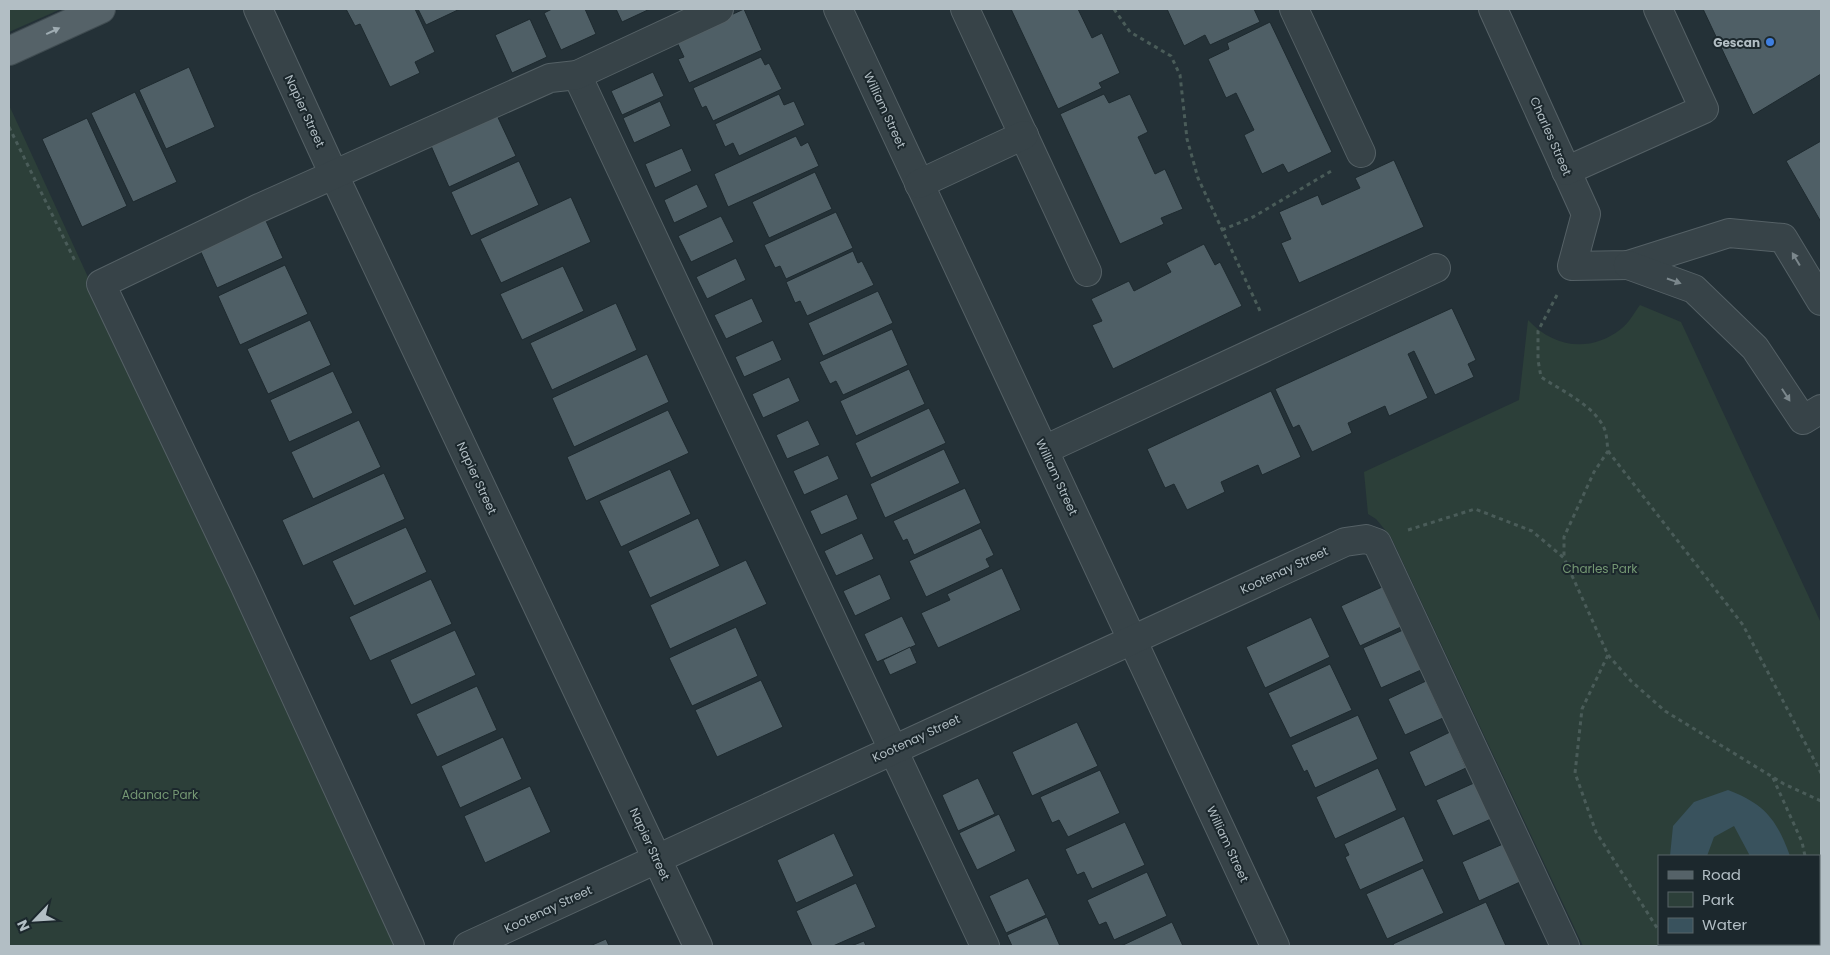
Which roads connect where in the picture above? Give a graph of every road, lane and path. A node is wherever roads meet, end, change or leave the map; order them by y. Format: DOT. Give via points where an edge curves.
graph roads {
  1 [pos="101,9"];
  2 [pos="258,9"];
  3 [pos="719,9"];
  4 [pos="838,9"];
  5 [pos="966,9"];
  6 [pos="1114,9"];
  7 [pos="1294,9"];
  8 [pos="1493,9"];
  9 [pos="1658,9"];
  10 [pos="9,51"];
  11 [pos="577,76"];
  12 [pos="9,127"];
  13 [pos="1024,135"];
  14 [pos="1361,153"];
  15 [pos="1566,172"];
  16 [pos="334,175"];
  17 [pos="919,184"];
  18 [pos="1222,230"];
  19 [pos="1628,265"];
  20 [pos="1572,266"];
  21 [pos="1436,268"];
  22 [pos="1087,272"];
  23 [pos="101,284"];
  24 [pos="1821,301"];
  25 [pos="1275,343"];
  26 [pos="1821,409"];
  27 [pos="1044,450"];
  28 [pos="1608,451"];
  29 [pos="1372,541"];
  30 [pos="1564,558"];
  31 [pos="1132,639"];
  32 [pos="1608,655"];
  33 [pos="892,749"];
  34 [pos="1821,773"];
  35 [pos="1773,777"];
  36 [pos="1821,801"];
  37 [pos="1805,855"];
  38 [pos="657,858"];
  39 [pos="1658,929"];
  40 [pos="410,946"];
  41 [pos="468,946"];
  42 [pos="698,946"];
  43 [pos="985,946"];
  44 [pos="1275,946"];
  45 [pos="1564,946"];
  10 -- 1 [label="main road, one-way"];
  2 -- 16 [label="street, Napier Street"];
  3 -- 11 [label="street"];
  4 -- 17 [label="street, William Street"];
  5 -- 13 [label="street"];
  6 -- 18 [label="path" via="1130,32 1171,56 1180,75 1187,138 1198,178"];
  7 -- 14 [label="street"];
  8 -- 15 [label="street, Charles Street"];
  9 -- 15 [label="street" via="1704,109"];
  11 -- 16 [label="street" via="550,78"];
  11 -- 33 [label="street"];
  12 -- 23 [label="path" via="87,284"];
  13 -- 17 [label="street"];
  13 -- 22 [label="street"];
  14 -- 18 [label="path" via="1253,217"];
  15 -- 20 [label="street, Charles Street" via="1586,214"];
  16 -- 23 [label="street"];
  16 -- 38 [label="street, Napier Street"];
  17 -- 27 [label="street, William Street"];
  18 -- 25 [label="path"];
  19 -- 20 [label="street"];
  24 -- 19 [label="street, one-way" via="1783,238 1729,233"];
  19 -- 26 [label="street, one-way" via="1694,289 1755,348 1802,420"];
  20 -- 28 [label="path" via="1538,330 1541,376 1578,398 1604,428"];
  21 -- 25 [label="street"];
  23 -- 40 [label="street" via="240,575"];
  25 -- 27 [label="street"];
  27 -- 31 [label="street, William Street"];
  28 -- 30 [label="path" via="1594,472 1564,537"];
  28 -- 34 [label="path" via="1742,625"];
  29 -- 30 [label="path" via="1475,509 1532,531"];
  29 -- 31 [label="street, Kootenay Street" via="1345,542"];
  29 -- 45 [label="street"];
  30 -- 32 [label="path"];
  31 -- 33 [label="street, Kootenay Street"];
  31 -- 44 [label="street, William Street"];
  32 -- 35 [label="path" via="1665,711"];
  32 -- 39 [label="path" via="1582,709 1575,773 1596,832"];
  33 -- 38 [label="street, Kootenay Street"];
  33 -- 43 [label="street"];
  35 -- 36 [label="path"];
  35 -- 37 [label="path"];
  38 -- 41 [label="street, Kootenay Street"];
  38 -- 42 [label="street, Napier Street"];
}
